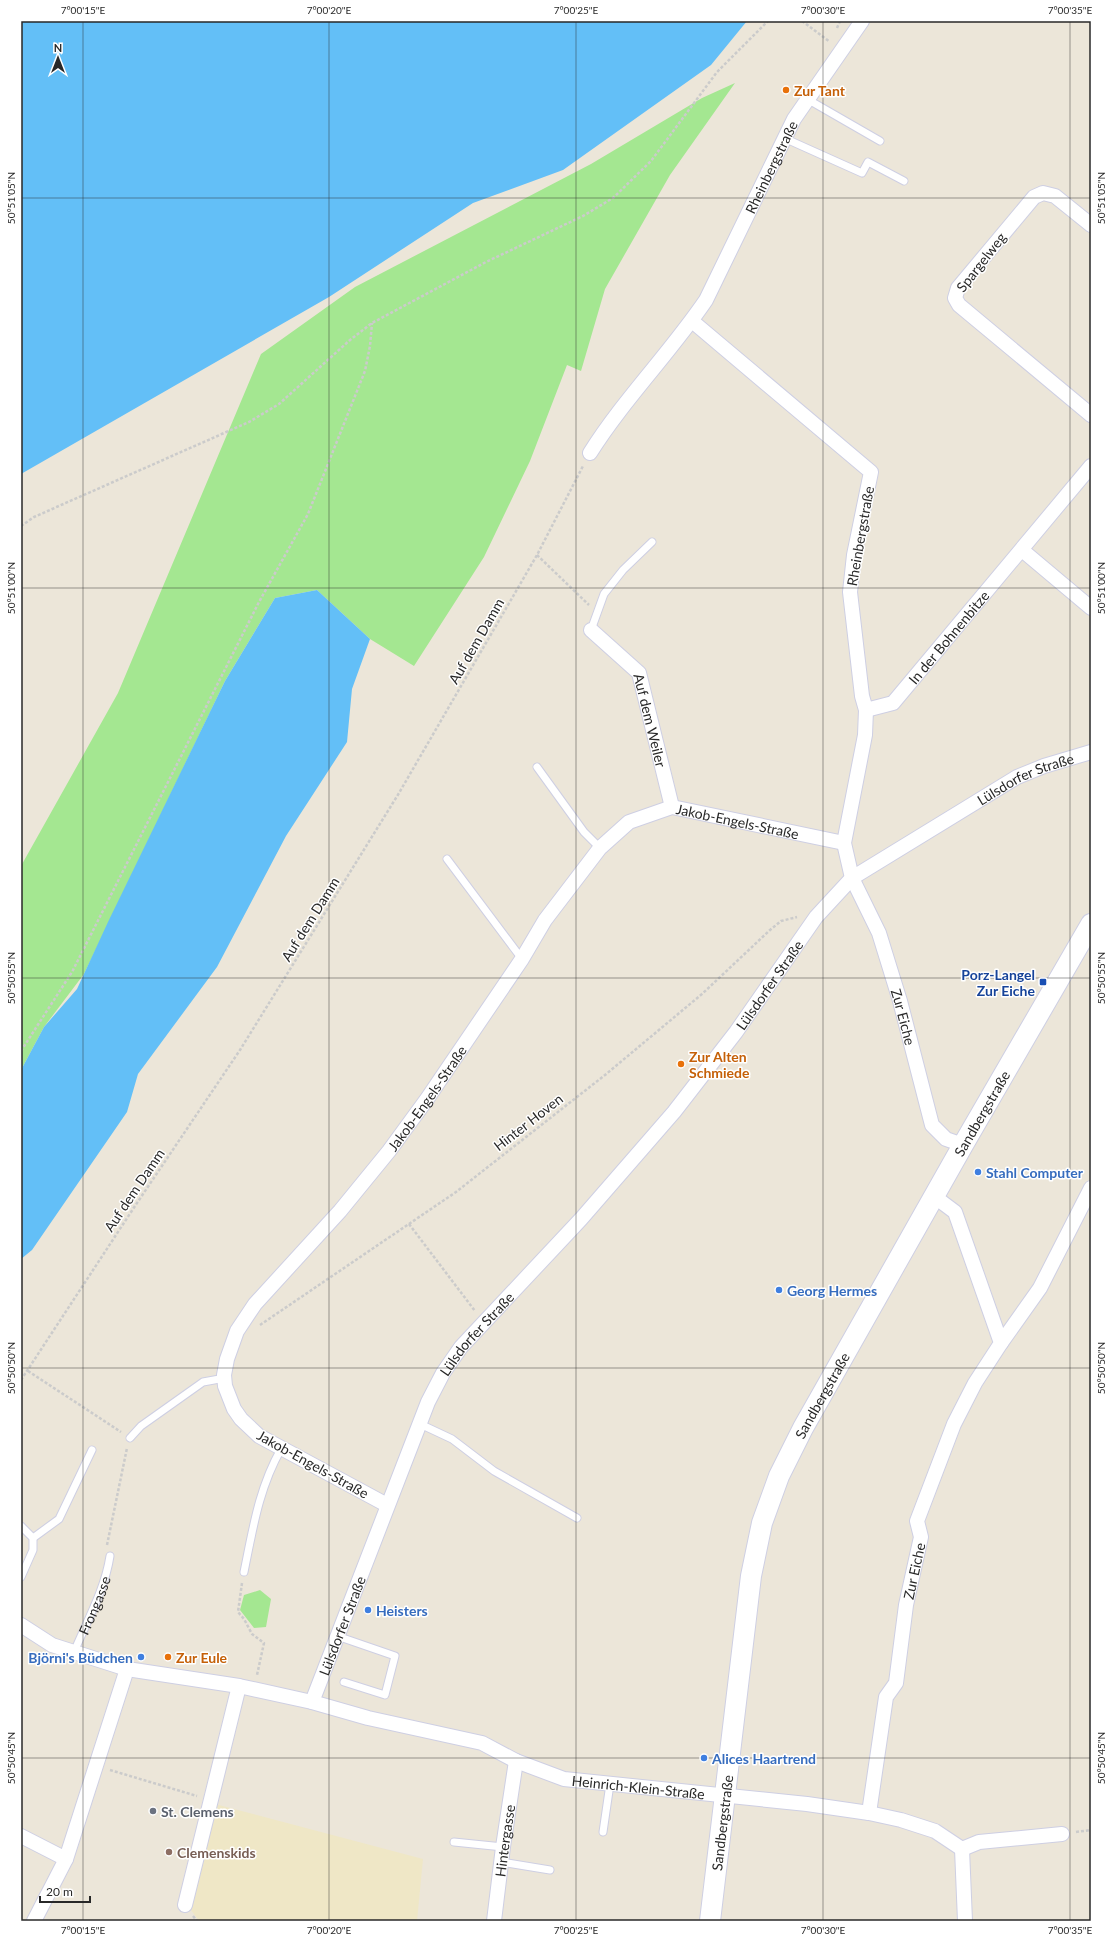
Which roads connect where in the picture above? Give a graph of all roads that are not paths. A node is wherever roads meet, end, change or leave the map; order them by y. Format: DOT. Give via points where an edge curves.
graph roads {
  1 [pos="862,21"];
  2 [pos="806,99"];
  3 [pos="784,138"];
  4 [pos="880,141"];
  5 [pos="904,181"];
  6 [pos="1091,225"];
  7 [pos="692,321"];
  8 [pos="1091,415"];
  9 [pos="590,453"];
  10 [pos="1091,466"];
  11 [pos="652,542"];
  12 [pos="1022,550"];
  13 [pos="1091,608"];
  14 [pos="591,630"];
  15 [pos="866,710"];
  16 [pos="1091,752"];
  17 [pos="537,767"];
  18 [pos="672,807"];
  19 [pos="844,843"];
  20 [pos="600,848"];
  21 [pos="447,859"];
  22 [pos="852,878"];
  23 [pos="1091,924"];
  24 [pos="522,959"];
  25 [pos="963,1145"];
  26 [pos="1091,1188"];
  27 [pos="935,1198"];
  28 [pos="1001,1343"];
  29 [pos="225,1378"];
  30 [pos="420,1424"];
  31 [pos="130,1438"];
  32 [pos="281,1449"];
  33 [pos="92,1450"];
  34 [pos="387,1505"];
  35 [pos="577,1518"];
  36 [pos="21,1526"];
  37 [pos="33,1538"];
  38 [pos="110,1556"];
  39 [pos="244,1572"];
  40 [pos="21,1577"];
  41 [pos="21,1626"];
  42 [pos="337,1636"];
  43 [pos="74,1652"];
  44 [pos="127,1669"];
  45 [pos="344,1682"];
  46 [pos="239,1686"];
  47 [pos="312,1702"];
  48 [pos="516,1761"];
  49 [pos="610,1784"];
  50 [pos="724,1796"];
  51 [pos="869,1813"];
  52 [pos="603,1832"];
  53 [pos="1062,1834"];
  54 [pos="21,1836"];
  55 [pos="454,1842"];
  56 [pos="503,1846"];
  57 [pos="962,1849"];
  58 [pos="66,1859"];
  59 [pos="501,1862"];
  60 [pos="550,1870"];
  61 [pos="185,1905"];
  62 [pos="34,1921"];
  63 [pos="494,1921"];
  64 [pos="710,1921"];
  65 [pos="965,1921"];
  1 -- 2 [label="street, Rheinbergstraße"];
  2 -- 3 [label="street, Rheinbergstraße"];
  2 -- 4 [label="lane"];
  3 -- 5 [label="lane" via="862,173 868,162"];
  3 -- 7 [label="street, Rheinbergstraße" via="706,300"];
  6 -- 8 [label="street, Spargelweg" via="1055,196 1043,193 1034,197 958,288 955,298 959,305"];
  7 -- 9 [label="street, Rheinbergstraße" via="607,426"];
  7 -- 15 [label="street, Rheinbergstraße" via="872,472 854,555 850,592 862,696"];
  10 -- 12 [label="street, In der Bohnenbitze"];
  11 -- 14 [label="lane" via="623,570 604,594"];
  12 -- 13 [label="street"];
  12 -- 15 [label="street, In der Bohnenbitze" via="893,703"];
  14 -- 18 [label="street, Auf dem Weiler" via="639,672"];
  15 -- 19 [label="street, Rheinbergstraße" via="866,735"];
  16 -- 22 [label="street, Lülsdorfer Straße" via="1017,777"];
  17 -- 20 [label="lane" via="584,832"];
  18 -- 19 [label="street, Jakob-Engels-Straße"];
  18 -- 20 [label="street, Jakob-Engels-Straße" via="629,822"];
  19 -- 22 [label="street, Rheinbergstraße"];
  20 -- 24 [label="street, Jakob-Engels-Straße" via="545,920"];
  21 -- 24 [label="lane"];
  22 -- 25 [label="street, Zur Eiche" via="879,933 900,1001 932,1125 946,1139"];
  22 -- 30 [label="street, Lülsdorfer Straße" via="816,917 736,1032 674,1112 581,1219 461,1347 443,1373"];
  23 -- 25 [label="street, Sandbergstraße"];
  24 -- 29 [label="street, Jakob-Engels-Straße" via="389,1151 340,1211 255,1304 239,1328 227,1359"];
  25 -- 27 [label="street, Sandbergstraße"];
  26 -- 28 [label="street, Zur Eiche" via="1040,1288"];
  27 -- 28 [label="street" via="955,1212"];
  27 -- 50 [label="street, Sandbergstraße" via="807,1421 779,1476 762,1523 751,1576"];
  28 -- 51 [label="street, Zur Eiche" via="975,1383 954,1424 917,1521 921,1537 906,1604 896,1683 886,1697"];
  29 -- 31 [label="lane" via="203,1382 141,1426"];
  29 -- 32 [label="street, Jakob-Engels-Straße" via="231,1402 241,1419 259,1436"];
  30 -- 34 [label="street, Lülsdorfer Straße"];
  30 -- 35 [label="lane" via="452,1440 494,1471"];
  32 -- 34 [label="street, Jakob-Engels-Straße"];
  32 -- 39 [label="lane" via="264,1485"];
  33 -- 37 [label="lane" via="59,1519"];
  34 -- 42 [label="street, Lülsdorfer Straße"];
  36 -- 37 [label="lane"];
  37 -- 40 [label="lane" via="33,1550"];
  38 -- 43 [label="lane, Frongasse" via="104,1578"];
  41 -- 43 [label="street, Frongasse" via="52,1645"];
  42 -- 45 [label="lane" via="395,1656 385,1695"];
  42 -- 47 [label="street, Lülsdorfer Straße"];
  43 -- 44 [label="street, Frongasse"];
  44 -- 46 [label="street"];
  44 -- 58 [label="street" via="98,1766"];
  46 -- 47 [label="street"];
  46 -- 61 [label="street"];
  47 -- 48 [label="street, Heinrich-Klein-Straße" via="368,1718 482,1744"];
  48 -- 49 [label="street, Heinrich-Klein-Straße" via="564,1779"];
  48 -- 56 [label="street, Hintergasse"];
  49 -- 50 [label="street, Heinrich-Klein-Straße"];
  49 -- 52 [label="lane"];
  50 -- 51 [label="street, Heinrich-Klein-Straße"];
  50 -- 64 [label="street, Sandbergstraße"];
  51 -- 57 [label="street, Heinrich-Klein-Straße" via="935,1831"];
  53 -- 57 [label="street" via="979,1842"];
  54 -- 58 [label="street"];
  55 -- 56 [label="lane"];
  56 -- 59 [label="street, Hintergasse"];
  57 -- 65 [label="street"];
  58 -- 62 [label="street"];
  59 -- 60 [label="lane"];
  59 -- 63 [label="street, Hintergasse"];
}
